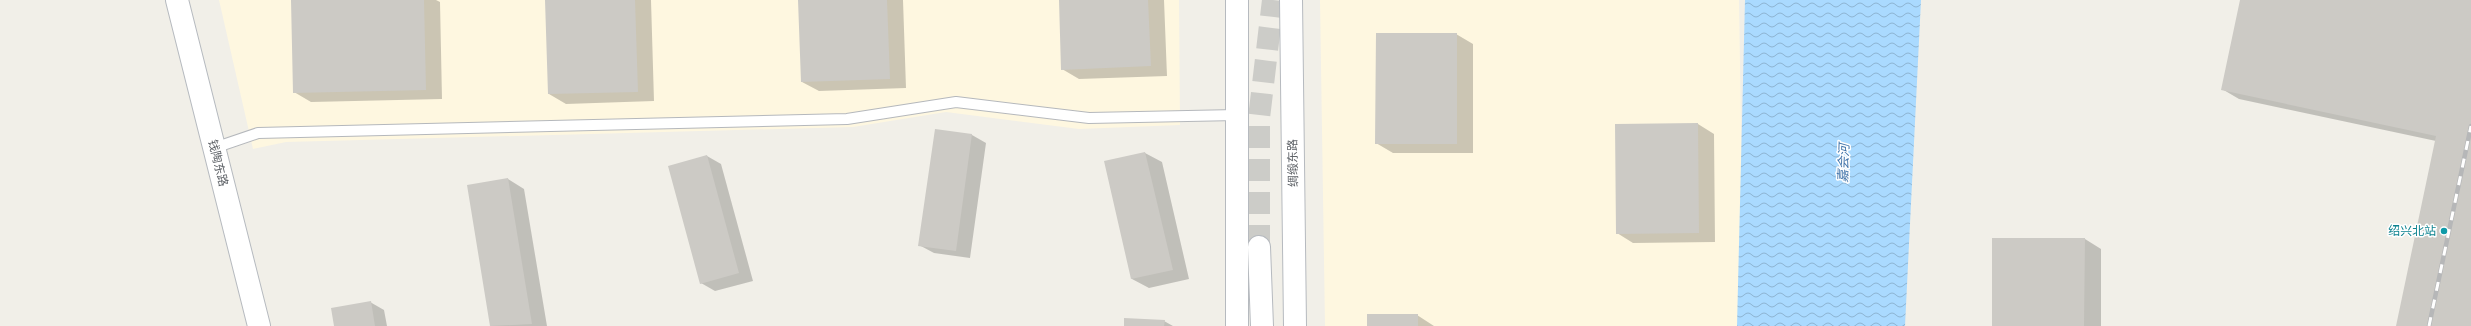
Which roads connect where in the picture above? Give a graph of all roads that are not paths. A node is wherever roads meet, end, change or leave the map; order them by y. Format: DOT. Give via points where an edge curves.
graph roads {
  1 [pos="177,0"];
  2 [pos="1237,0"];
  3 [pos="1291,0"];
  4 [pos="1237,115"];
  5 [pos="214,148"];
  6 [pos="1259,247"];
  7 [pos="259,326"];
  8 [pos="1237,326"];
  9 [pos="1262,326"];
  10 [pos="1295,326"];
  1 -- 5 [label="main road, 钱陶东路"];
  2 -- 4 [label="main road"];
  3 -- 10 [label="main road, 绸缎东路"];
  4 -- 5 [label="lane" via="1089,118 956,102 846,119 258,133"];
  4 -- 8 [label="main road"];
  5 -- 7 [label="main road, 钱陶东路"];
  6 -- 9 [label="main road"];
}
